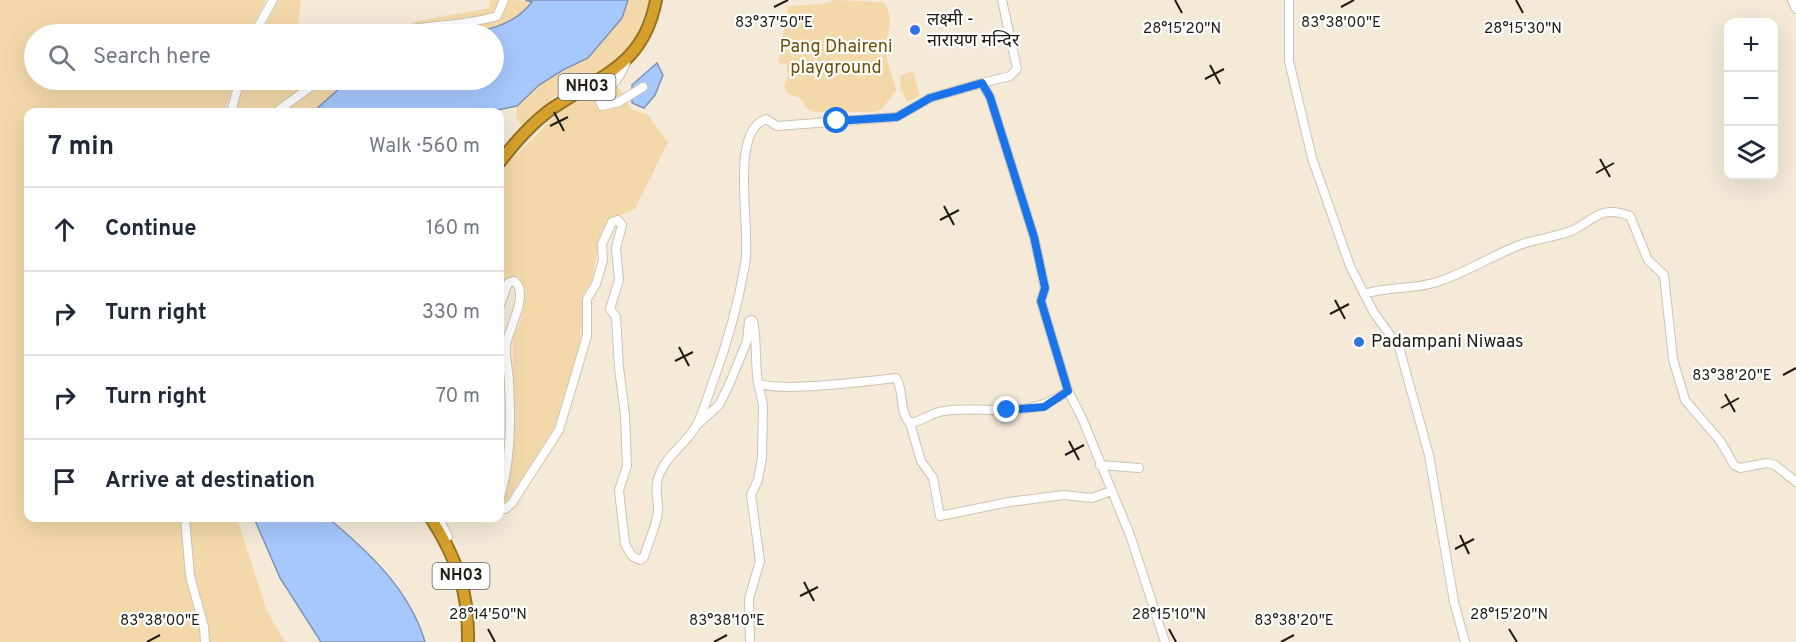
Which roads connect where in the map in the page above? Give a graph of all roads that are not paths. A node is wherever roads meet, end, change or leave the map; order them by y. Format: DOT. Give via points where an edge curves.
graph roads {
  1 [pos="273,0"];
  2 [pos="504,0"];
  3 [pos="656,0"];
  4 [pos="1002,0"];
  5 [pos="1288,0"];
  6 [pos="1792,0"];
  7 [pos="1796,9"];
  8 [pos="260,24"];
  9 [pos="442,24"];
  10 [pos="633,51"];
  11 [pos="982,83"];
  12 [pos="643,87"];
  13 [pos="237,90"];
  14 [pos="306,90"];
  15 [pos="232,108"];
  16 [pos="282,108"];
  17 [pos="504,156"];
  18 [pos="504,294"];
  19 [pos="1364,294"];
  20 [pos="758,383"];
  21 [pos="1068,391"];
  22 [pos="910,423"];
  23 [pos="697,424"];
  24 [pos="1100,465"];
  25 [pos="1139,468"];
  26 [pos="504,479"];
  27 [pos="1796,482"];
  28 [pos="1111,491"];
  29 [pos="504,508"];
  30 [pos="186,522"];
  31 [pos="433,522"];
  32 [pos="441,522"];
  33 [pos="444,539"];
  34 [pos="205,642"];
  35 [pos="468,642"];
  36 [pos="750,642"];
  37 [pos="1165,642"];
  38 [pos="1466,642"];
  1 -- 8 [label="street"];
  2 -- 9 [label="street" via="497,16"];
  3 -- 10 [label="highway, NH03" via="645,33"];
  4 -- 11 [label="street" via="1017,69 1010,76"];
  5 -- 19 [label="street" via="1289,61 1307,139 1340,241"];
  6 -- 7 [label="street"];
  10 -- 12 [label="street" via="600,101 602,106 610,106"];
  10 -- 17 [label="highway, NH03" via="610,75 547,113"];
  11 -- 21 [label="street" via="990,97 1034,237 1045,288 1041,301"];
  11 -- 23 [label="street" via="930,98 897,117 777,126 766,119 750,131 743,165 747,225 744,275 726,350"];
  13 -- 15 [label="street"];
  14 -- 16 [label="street"];
  18 -- 26 [label="street" via="508,283 518,284 515,319 506,349 510,451"];
  19 -- 27 [label="street" via="1437,282 1517,246 1570,232 1601,213 1630,216 1648,260 1664,275 1673,359 1685,400 1721,442 1734,465 1775,465"];
  19 -- 38 [label="street" via="1399,347 1429,455 1454,602"];
  20 -- 22 [label="street" via="787,387 896,378 903,413"];
  20 -- 23 [label="street" via="756,326 752,320 719,405"];
  20 -- 36 [label="street" via="764,405 762,458 751,495 760,561 749,599"];
  21 -- 22 [label="street" via="1044,407 993,412 941,411 927,420"];
  21 -- 24 [label="street"];
  22 -- 28 [label="street" via="921,461 933,478 940,516 1064,495 1092,498"];
  23 -- 29 [label="street" via="659,474 655,491 658,515 644,556 636,559 625,544 619,490 627,466 616,317 610,309 619,280 616,248 622,225 615,221 604,238 603,260 587,299 587,336 559,430 512,503"];
  24 -- 25 [label="street"];
  24 -- 28 [label="street"];
  28 -- 37 [label="street" via="1130,535"];
  30 -- 34 [label="street" via="190,576"];
  31 -- 33 [label="highway, NH03"];
  32 -- 33 [label="street" via="448,537"];
  33 -- 35 [label="highway, NH03" via="462,580"];
}
